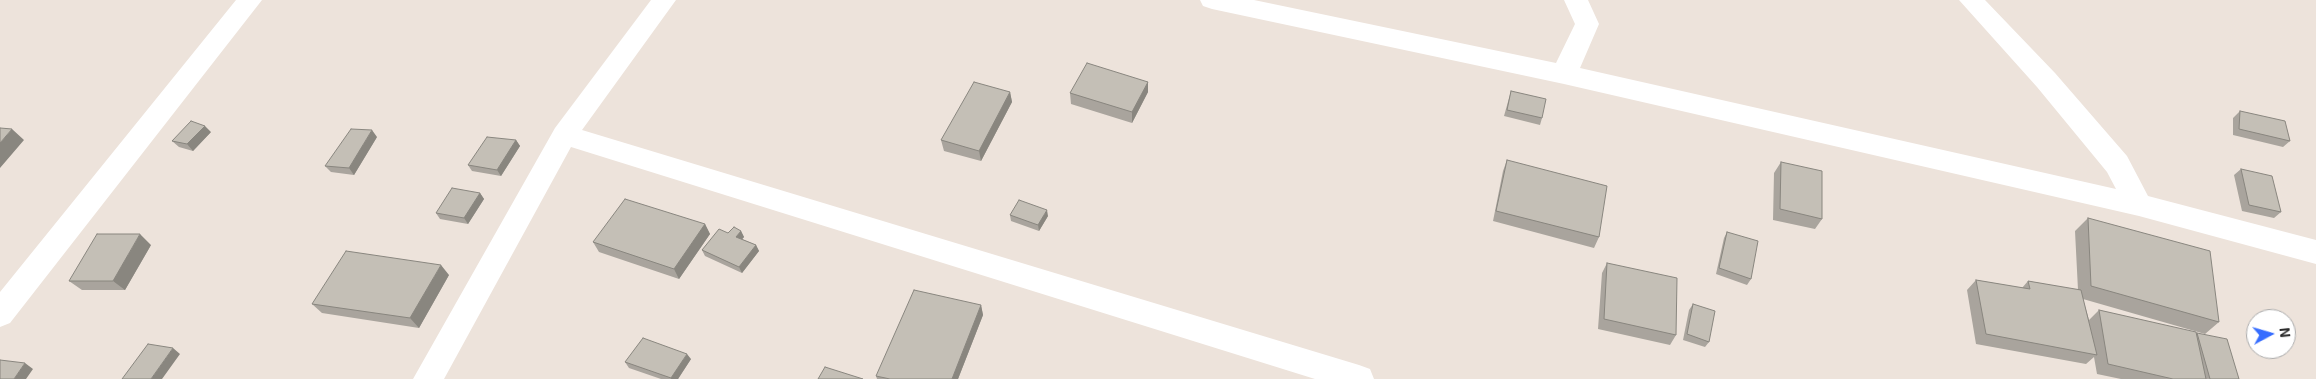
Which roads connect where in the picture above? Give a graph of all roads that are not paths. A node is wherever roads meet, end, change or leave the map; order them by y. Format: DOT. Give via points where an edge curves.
graph roads {
  1 [pos="250,0"];
  2 [pos="664,0"];
  3 [pos="1212,0"];
  4 [pos="1576,0"];
  5 [pos="1971,0"];
  6 [pos="1564,74"];
  7 [pos="564,135"];
  8 [pos="2139,204"];
  9 [pos="2316,252"];
  10 [pos="0,314"];
  11 [pos="428,379"];
  12 [pos="1359,379"];
  1 -- 10 [label="street"];
  2 -- 7 [label="street"];
  3 -- 6 [label="street"];
  4 -- 6 [label="street" via="1587,24"];
  5 -- 8 [label="street" via="2046,80 2117,164"];
  6 -- 8 [label="street"];
  7 -- 11 [label="street"];
  7 -- 12 [label="street"];
  8 -- 9 [label="street"];
}
